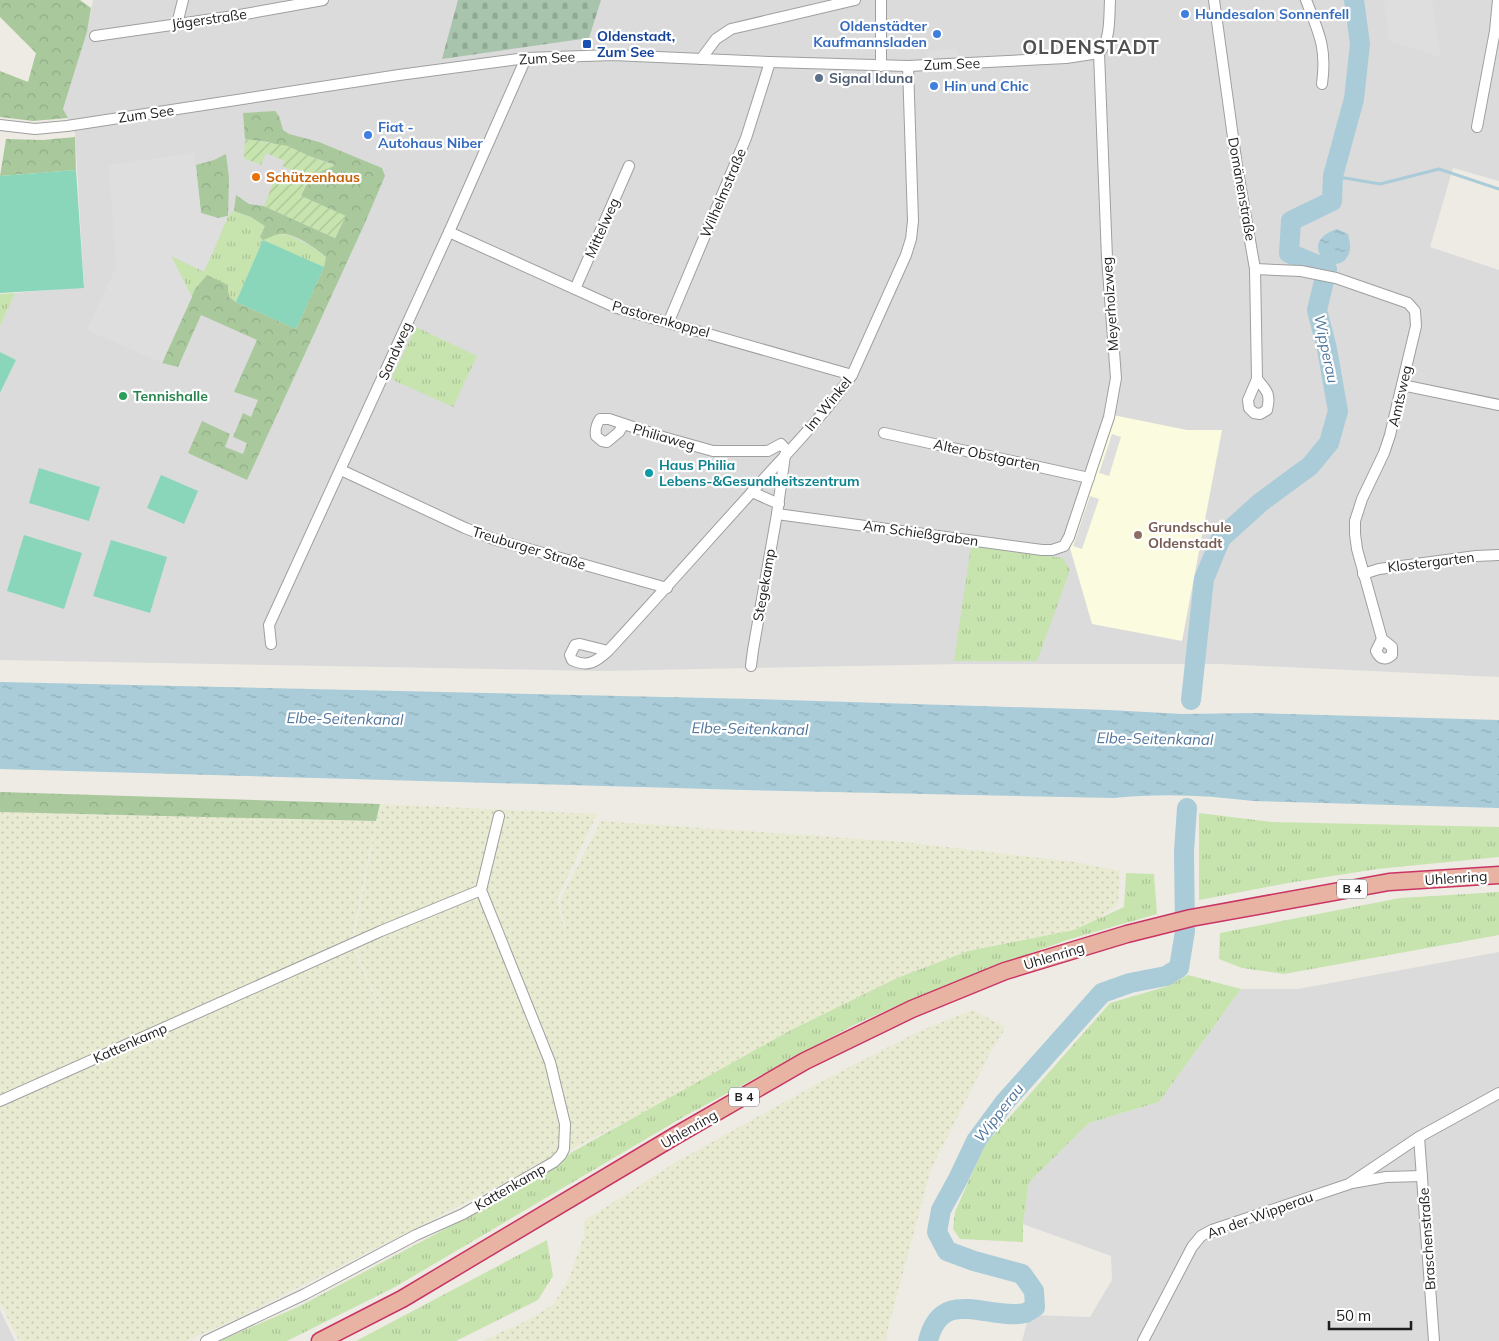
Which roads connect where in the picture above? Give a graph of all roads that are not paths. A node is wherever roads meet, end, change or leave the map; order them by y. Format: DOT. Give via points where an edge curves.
graph roads {
  1 [pos="183,0"];
  2 [pos="323,0"];
  3 [pos="855,0"];
  4 [pos="881,0"];
  5 [pos="1110,0"];
  6 [pos="1214,0"];
  7 [pos="1306,0"];
  8 [pos="1498,0"];
  9 [pos="177,24"];
  10 [pos="95,36"];
  11 [pos="1099,53"];
  12 [pos="526,58"];
  13 [pos="701,59"];
  14 [pos="770,62"];
  15 [pos="881,66"];
  16 [pos="908,66"];
  17 [pos="1322,84"];
  18 [pos="0,125"];
  19 [pos="1477,127"];
  20 [pos="629,166"];
  21 [pos="449,232"];
  22 [pos="1256,269"];
  23 [pos="575,289"];
  24 [pos="668,322"];
  25 [pos="852,375"];
  26 [pos="1257,379"];
  27 [pos="1402,385"];
  28 [pos="1499,405"];
  29 [pos="623,425"];
  30 [pos="884,433"];
  31 [pos="787,453"];
  32 [pos="341,470"];
  33 [pos="1089,478"];
  34 [pos="752,492"];
  35 [pos="778,509"];
  36 [pos="1064,546"];
  37 [pos="1499,555"];
  38 [pos="1363,574"];
  39 [pos="667,588"];
  40 [pos="1382,639"];
  41 [pos="271,644"];
  42 [pos="608,651"];
  43 [pos="751,666"];
  44 [pos="499,816"];
  45 [pos="1499,875"];
  46 [pos="481,890"];
  47 [pos="1499,1093"];
  48 [pos="0,1101"];
  49 [pos="1419,1137"];
  50 [pos="1422,1176"];
  51 [pos="1348,1184"];
  52 [pos="206,1341"];
  53 [pos="320,1341"];
  54 [pos="1143,1341"];
  55 [pos="1434,1341"];
  1 -- 9 [label="street"];
  2 -- 9 [label="street, Jägerstraße"];
  3 -- 13 [label="street" via="731,29 716,39"];
  4 -- 15 [label="street"];
  5 -- 11 [label="street" via="1108,35"];
  6 -- 22 [label="street, Domänenstraße" via="1237,166"];
  7 -- 17 [label="street" via="1323,45"];
  8 -- 19 [label="street"];
  9 -- 10 [label="street, Jägerstraße"];
  11 -- 16 [label="street, Zum See" via="1066,58"];
  11 -- 33 [label="street, Meyerholzweg" via="1107,258 1116,378 1109,417"];
  12 -- 13 [label="street, Zum See" via="613,55"];
  12 -- 18 [label="street, Zum See" via="67,126 35,129"];
  12 -- 21 [label="street, Sandweg"];
  13 -- 14 [label="street, Zum See"];
  14 -- 15 [label="street, Zum See"];
  14 -- 24 [label="street, Wilhelmstraße" via="746,138"];
  15 -- 16 [label="street, Zum See"];
  16 -- 25 [label="street, Im Winkel" via="911,239"];
  20 -- 23 [label="street, Mittelweg"];
  21 -- 23 [label="street, Pastorenkoppel"];
  21 -- 32 [label="street, Sandweg"];
  22 -- 26 [label="street, Domänenstraße"];
  22 -- 27 [label="street, Amtsweg" via="1301,271 1336,278 1408,303 1415,311 1416,326"];
  23 -- 24 [label="street, Pastorenkoppel" via="617,308"];
  24 -- 25 [label="street, Pastorenkoppel"];
  25 -- 31 [label="street, Im Winkel"];
  27 -- 28 [label="street"];
  27 -- 38 [label="street, Amtsweg" via="1384,453 1362,499 1356,521 1355,534"];
  29 -- 31 [label="street, Philiaweg" via="712,450 768,451 781,444"];
  30 -- 33 [label="street, Alter Obstgarten"];
  31 -- 34 [label="street, Im Winkel"];
  31 -- 35 [label="street, Stegekamp"];
  32 -- 39 [label="street, Treuburger Straße" via="493,539"];
  32 -- 41 [label="street, Sandweg" via="269,626"];
  33 -- 36 [label="street, Meyerholzweg"];
  34 -- 35 [label="street"];
  34 -- 39 [label="street, Im Winkel"];
  35 -- 36 [label="street, Am Schießgraben" via="1042,550"];
  35 -- 43 [label="street, Stegekamp"];
  37 -- 38 [label="street, Klostergarten" via="1379,569"];
  38 -- 40 [label="street, Amtsweg"];
  39 -- 42 [label="street, Im Winkel"];
  44 -- 46 [label="street"];
  45 -- 53 [label="highway, Uhlenring / B 4" via="1389,882 1206,916 1127,934 1005,971 912,1009 805,1061 402,1299"];
  46 -- 48 [label="street, Kattenkamp" via="381,931"];
  46 -- 52 [label="street, Kattenkamp" via="550,1062 565,1124 561,1156 463,1214"];
  47 -- 49 [label="street, An der Wipperau"];
  49 -- 50 [label="street, Braschenstraße"];
  49 -- 51 [label="street, An der Wipperau"];
  50 -- 51 [label="street, An der Wipperau" via="1386,1177"];
  50 -- 55 [label="street, Braschenstraße"];
  51 -- 54 [label="street, An der Wipperau" via="1201,1236 1192,1247"];
}
